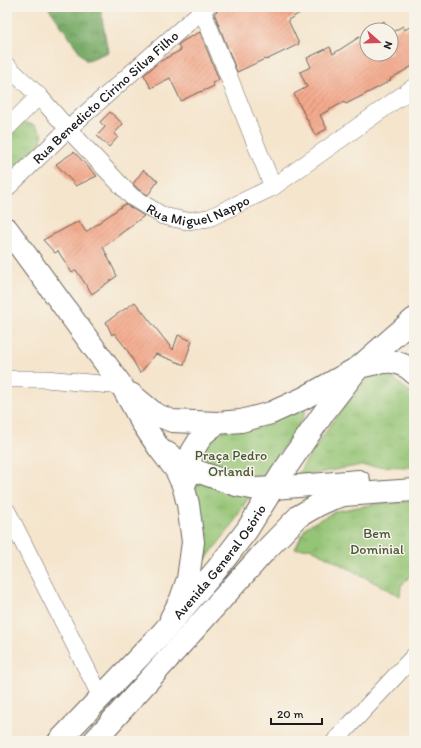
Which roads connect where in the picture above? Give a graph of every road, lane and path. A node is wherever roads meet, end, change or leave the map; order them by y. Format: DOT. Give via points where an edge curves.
graph roads {
  1 [pos="204,9"];
  2 [pos="7,66"];
  3 [pos="414,87"];
  4 [pos="39,96"];
  5 [pos="7,128"];
  6 [pos="68,129"];
  7 [pos="273,187"];
  8 [pos="7,188"];
  9 [pos="7,229"];
  10 [pos="414,319"];
  11 [pos="359,367"];
  12 [pos="414,373"];
  13 [pos="7,379"];
  14 [pos="122,386"];
  15 [pos="217,423"];
  16 [pos="159,448"];
  17 [pos="188,468"];
  18 [pos="401,479"];
  19 [pos="274,488"];
  20 [pos="414,490"];
  21 [pos="344,495"];
  22 [pos="188,504"];
  23 [pos="7,511"];
  24 [pos="163,632"];
  25 [pos="414,656"];
  26 [pos="101,697"];
  27 [pos="59,741"];
  28 [pos="94,741"];
  29 [pos="335,741"];
  1 -- 6 [label="street, Rua Benedicto Cirino Silva Filho"];
  1 -- 7 [label="street"];
  2 -- 4 [label="street, Rua Miguel Nappo"];
  3 -- 7 [label="street, Rua Miguel Nappo"];
  4 -- 5 [label="street"];
  4 -- 6 [label="street, Rua Miguel Nappo"];
  6 -- 7 [label="street, Rua Miguel Nappo" via="132,197 163,216 188,221 209,218"];
  6 -- 8 [label="street, Rua Benedicto Cirino Silva Filho"];
  9 -- 14 [label="main road"];
  10 -- 11 [label="main road"];
  11 -- 12 [label="main road" via="392,361"];
  11 -- 15 [label="main road" via="304,398 270,413 241,421"];
  11 -- 19 [label="main road, Avenida General Osório" via="325,411"];
  13 -- 14 [label="street" via="46,379"];
  14 -- 15 [label="main road" via="154,414 172,421"];
  14 -- 16 [label="main road" via="141,422"];
  15 -- 17 [label="main road" via="203,434 192,452"];
  16 -- 17 [label="main road"];
  16 -- 22 [label="main road" via="176,470"];
  17 -- 19 [label="main road" via="236,485 256,489"];
  17 -- 22 [label="main road"];
  18 -- 19 [label="main road"];
  18 -- 21 [label="main road"];
  19 -- 24 [label="main road, Avenida General Osório" via="247,530 217,569"];
  20 -- 21 [label="main road, Avenida General Osório"];
  21 -- 28 [label="main road, Avenida General Osório" via="299,516"];
  22 -- 24 [label="main road" via="193,542 188,579 182,599"];
  23 -- 26 [label="street"];
  24 -- 26 [label="main road, Avenida General Osório"];
  25 -- 29 [label="street"];
  26 -- 27 [label="main road, Avenida General Osório"];
}
